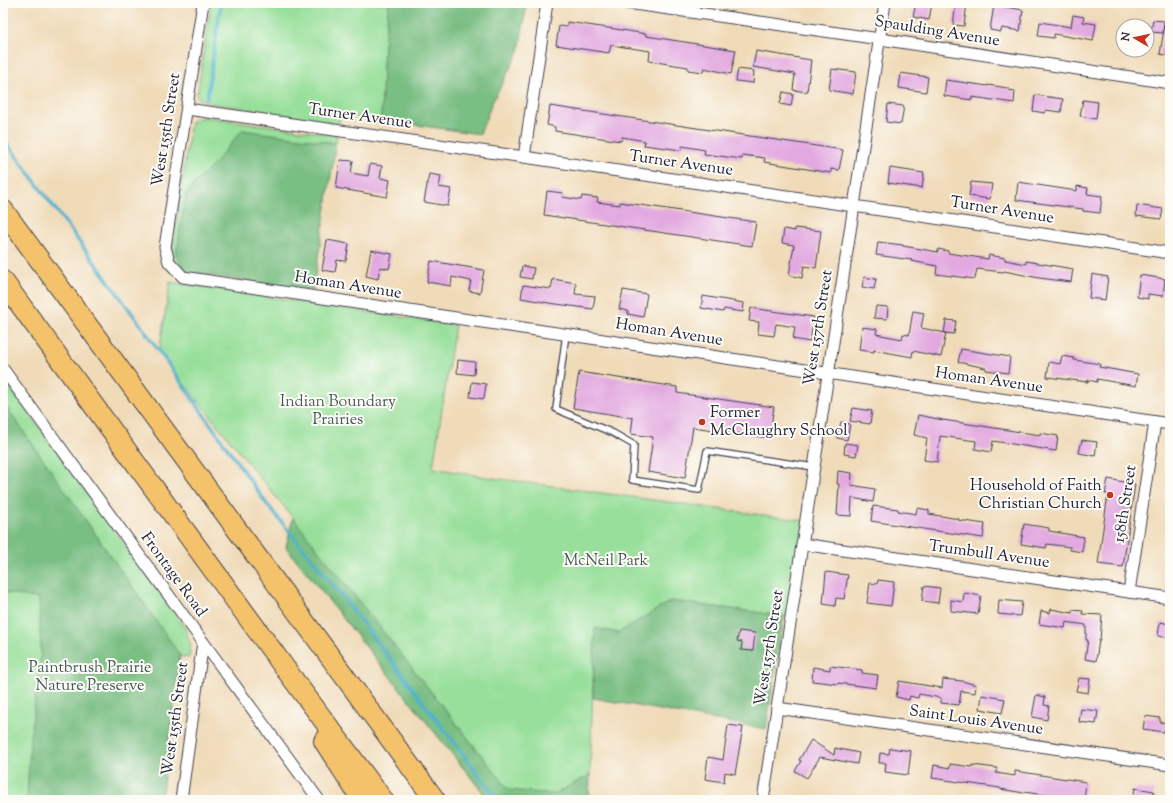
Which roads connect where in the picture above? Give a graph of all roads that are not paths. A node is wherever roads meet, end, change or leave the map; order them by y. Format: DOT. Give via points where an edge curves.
graph roads {
  1 [pos="203,3"];
  2 [pos="547,3"];
  3 [pos="627,3"];
  4 [pos="886,3"];
  5 [pos="880,39"];
  6 [pos="1170,83"];
  7 [pos="187,109"];
  8 [pos="524,157"];
  9 [pos="854,205"];
  10 [pos="3,210"];
  11 [pos="1170,253"];
  12 [pos="169,262"];
  13 [pos="3,281"];
  14 [pos="566,334"];
  15 [pos="3,369"];
  16 [pos="829,374"];
  17 [pos="1155,422"];
  18 [pos="1170,424"];
  19 [pos="814,467"];
  20 [pos="802,544"];
  21 [pos="1129,592"];
  22 [pos="1170,598"];
  23 [pos="202,642"];
  24 [pos="284,667"];
  25 [pos="777,708"];
  26 [pos="373,716"];
  27 [pos="1170,765"];
  28 [pos="181,800"];
  29 [pos="319,800"];
  30 [pos="362,800"];
  31 [pos="383,800"];
  32 [pos="434,800"];
  33 [pos="447,800"];
  34 [pos="763,800"];
  1 -- 7 [label="street, West 155th Street"];
  2 -- 8 [label="street"];
  3 -- 5 [label="street, Spaulding Avenue"];
  4 -- 5 [label="street, West 157th Street"];
  5 -- 6 [label="street, Spaulding Avenue"];
  5 -- 9 [label="street, West 157th Street"];
  7 -- 8 [label="street, Turner Avenue"];
  7 -- 12 [label="street, West 155th Street" via="165,247"];
  8 -- 9 [label="street, Turner Avenue"];
  9 -- 11 [label="street, Turner Avenue"];
  9 -- 16 [label="street, West 157th Street"];
  10 -- 26 [label="highway"];
  12 -- 14 [label="street, Homan Avenue" via="183,277"];
  13 -- 24 [label="highway"];
  14 -- 16 [label="street, Homan Avenue"];
  14 -- 19 [label="lane" via="556,409 613,433 634,445 632,480 699,490 707,451"];
  15 -- 23 [label="street, Frontage Road"];
  16 -- 17 [label="street, Homan Avenue"];
  16 -- 19 [label="street, West 157th Street"];
  17 -- 18 [label="street, Homan Avenue"];
  17 -- 21 [label="street, 158th Street"];
  19 -- 20 [label="street, West 157th Street"];
  20 -- 21 [label="street, Trumbull Avenue"];
  20 -- 25 [label="street, West 157th Street"];
  21 -- 22 [label="street, Trumbull Avenue"];
  23 -- 28 [label="street, West 155th Street"];
  23 -- 29 [label="street, Frontage Road"];
  24 -- 30 [label="highway" via="325,744"];
  24 -- 31 [label="highway"];
  25 -- 27 [label="street, Saint Louis Avenue"];
  25 -- 34 [label="street, West 157th Street"];
  26 -- 32 [label="highway"];
  26 -- 33 [label="highway"];
}
